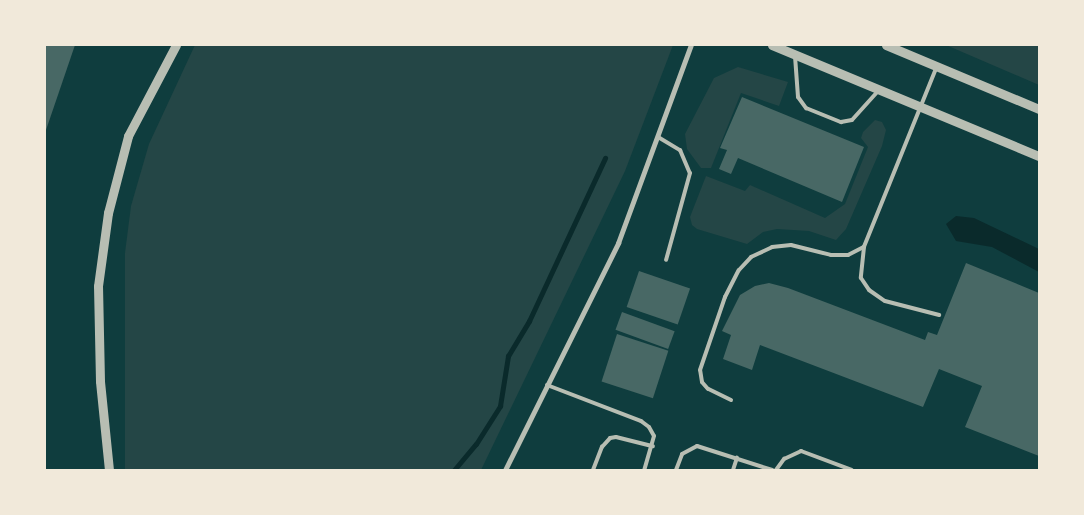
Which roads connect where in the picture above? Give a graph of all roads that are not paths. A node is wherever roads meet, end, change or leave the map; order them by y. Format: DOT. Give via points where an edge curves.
graph roads {
  1 [pos="176,45"];
  2 [pos="692,45"];
  3 [pos="772,45"];
  4 [pos="886,45"];
  5 [pos="794,54"];
  6 [pos="937,66"];
  7 [pos="878,90"];
  8 [pos="920,108"];
  9 [pos="1039,109"];
  10 [pos="658,137"];
  11 [pos="1039,156"];
  12 [pos="864,248"];
  13 [pos="666,260"];
  14 [pos="939,315"];
  15 [pos="547,385"];
  16 [pos="731,400"];
  17 [pos="653,446"];
  18 [pos="737,458"];
  19 [pos="109,470"];
  20 [pos="505,470"];
  21 [pos="593,470"];
  22 [pos="644,470"];
  23 [pos="676,470"];
  24 [pos="732,470"];
  25 [pos="774,470"];
  26 [pos="852,470"];
  1 -- 19 [label="street" via="128,136 108,213 98,286 100,381"];
  2 -- 10 [label="street"];
  3 -- 5 [label="street"];
  4 -- 6 [label="street"];
  5 -- 7 [label="street"];
  5 -- 7 [label="lane" via="798,97 806,108 841,122 852,120"];
  6 -- 8 [label="lane"];
  6 -- 9 [label="street"];
  7 -- 8 [label="street"];
  8 -- 11 [label="street"];
  8 -- 12 [label="lane"];
  10 -- 13 [label="lane" via="680,150 690,173"];
  10 -- 15 [label="street" via="618,243"];
  12 -- 14 [label="lane" via="861,278 868,290 885,301"];
  12 -- 16 [label="lane" via="848,255 791,245 772,248 751,257 738,270 725,297 700,370 702,382 708,390"];
  15 -- 17 [label="lane" via="641,421 654,436"];
  15 -- 20 [label="street"];
  17 -- 21 [label="lane" via="610,438 602,447"];
  17 -- 22 [label="lane"];
  18 -- 23 [label="lane" via="697,446 682,454"];
  18 -- 24 [label="lane"];
  18 -- 25 [label="lane"];
  25 -- 26 [label="lane" via="784,459 801,451"];
}
